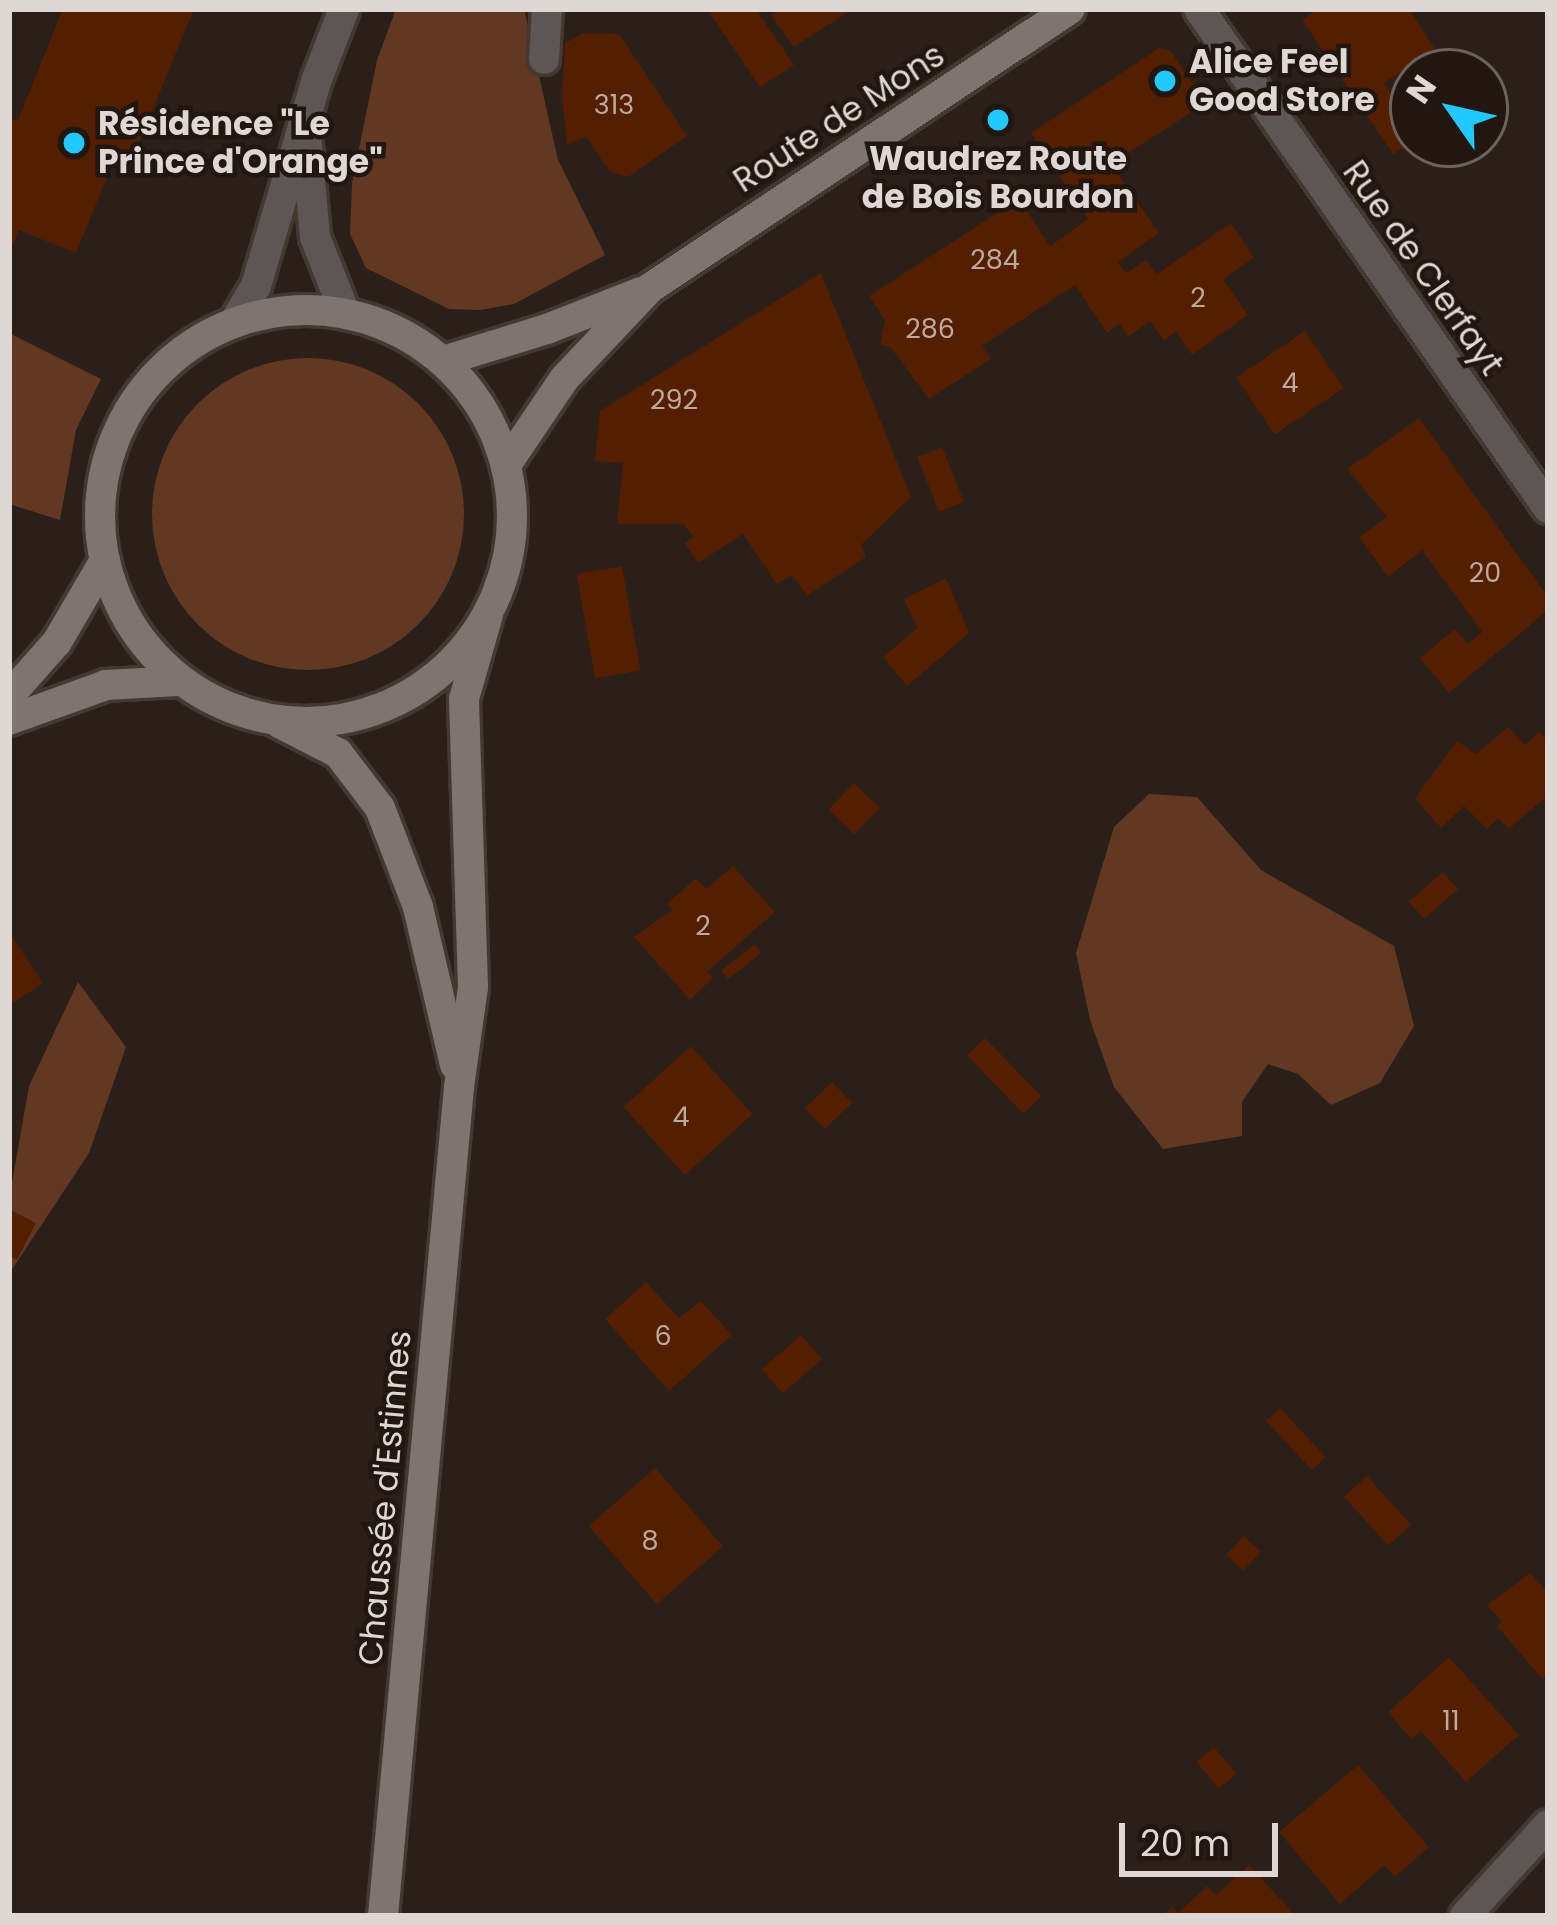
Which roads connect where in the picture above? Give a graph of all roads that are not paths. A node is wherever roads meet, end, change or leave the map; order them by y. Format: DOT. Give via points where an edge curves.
graph roads {
  1 [pos="344,9"];
  2 [pos="547,9"];
  3 [pos="1070,9"];
  4 [pos="1199,9"];
  5 [pos="544,59"];
  6 [pos="305,128"];
  7 [pos="650,288"];
  8 [pos="345,313"];
  9 [pos="234,323"];
  10 [pos="442,361"];
  11 [pos="506,465"];
  12 [pos="1548,508"];
  13 [pos="105,560"];
  14 [pos="488,615"];
  15 [pos="181,681"];
  16 [pos="9,696"];
  17 [pos="9,720"];
  18 [pos="276,721"];
  19 [pos="459,1087"];
  20 [pos="1548,1826"];
  21 [pos="383,1916"];
  22 [pos="1465,1916"];
  1 -- 6 [label="street"];
  2 -- 5 [label="street"];
  3 -- 7 [label="main road, Route de Mons"];
  4 -- 12 [label="street, Rue de Clerfayt"];
  6 -- 8 [label="street" via="315,237"];
  6 -- 9 [label="street" via="256,286"];
  7 -- 10 [label="main road, Route de Mons"];
  7 -- 11 [label="main road, Route de Mons" via="564,379"];
  8 -- 9 [label="main road" via="289,310"];
  8 -- 10 [label="main road" via="380,323"];
  9 -- 13 [label="main road" via="196,341 136,400 104,477"];
  10 -- 11 [label="main road" via="482,409"];
  11 -- 14 [label="main road" via="511,541"];
  13 -- 15 [label="main road" via="126,617"];
  13 -- 16 [label="main road" via="57,642"];
  14 -- 18 [label="main road" via="450,665 398,701 339,721"];
  14 -- 19 [label="main road, Chaussée d'Estinnes" via="464,699 473,987"];
  15 -- 17 [label="main road" via="106,685"];
  15 -- 18 [label="main road"];
  18 -- 19 [label="main road, Chaussée d'Estinnes" via="338,753 380,808 418,907"];
  19 -- 21 [label="main road, Chaussée d'Estinnes"];
  20 -- 22 [label="street"];
}
